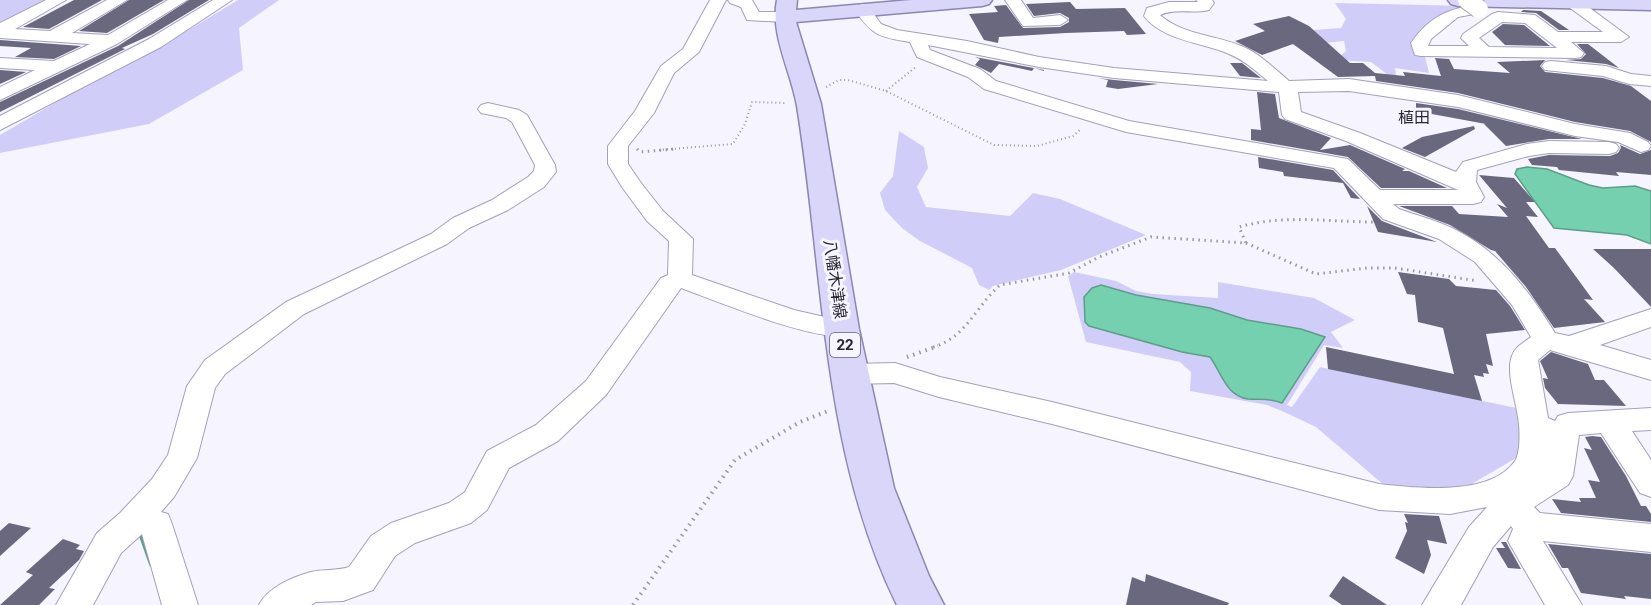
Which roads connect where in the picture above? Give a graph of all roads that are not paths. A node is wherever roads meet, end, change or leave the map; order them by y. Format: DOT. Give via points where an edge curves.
graph roads {
  1 [pos="58,0"];
  2 [pos="119,0"];
  3 [pos="179,0"];
  4 [pos="224,0"];
  5 [pos="718,0"];
  6 [pos="736,0"];
  7 [pos="904,0"];
  8 [pos="982,0"];
  9 [pos="1013,0"];
  10 [pos="1204,0"];
  11 [pos="1458,0"];
  12 [pos="1572,2"];
  13 [pos="1651,4"];
  14 [pos="1473,5"];
  15 [pos="779,6"];
  16 [pos="862,9"];
  17 [pos="1059,20"];
  18 [pos="0,31"];
  19 [pos="54,36"];
  20 [pos="1554,37"];
  21 [pos="111,40"];
  22 [pos="155,42"];
  23 [pos="920,46"];
  24 [pos="1484,51"];
  25 [pos="1510,51"];
  26 [pos="1,64"];
  27 [pos="58,66"];
  28 [pos="1651,81"];
  29 [pos="1285,87"];
  30 [pos="0,94"];
  31 [pos="488,109"];
  32 [pos="0,124"];
  33 [pos="1646,145"];
  34 [pos="1465,184"];
  35 [pos="1376,197"];
  36 [pos="680,279"];
  37 [pos="1651,318"];
  38 [pos="842,329"];
  39 [pos="1558,343"];
  40 [pos="1651,370"];
  41 [pos="853,388"];
  42 [pos="1651,419"];
  43 [pos="1608,420"];
  44 [pos="1534,425"];
  45 [pos="1563,437"];
  46 [pos="1651,484"];
  47 [pos="1522,515"];
  48 [pos="147,521"];
  49 [pos="1651,538"];
  50 [pos="74,605"];
  51 [pos="180,605"];
  52 [pos="277,605"];
  53 [pos="921,605"];
  54 [pos="1440,605"];
  55 [pos="1564,605"];
  1 -- 18 [label="street"];
  2 -- 19 [label="street"];
  3 -- 21 [label="street"];
  4 -- 22 [label="street"];
  5 -- 36 [label="street" via="690,52 667,70 644,112 618,146 618,164 655,216 681,239"];
  6 -- 15 [label="street" via="748,4 753,17"];
  7 -- 15 [label="main road" via="817,9"];
  8 -- 16 [label="main road"];
  9 -- 17 [label="street" via="1029,23"];
  10 -- 29 [label="street" via="1203,7 1163,7 1153,11 1152,16 1170,29 1246,55"];
  11 -- 12 [label="main road"];
  12 -- 13 [label="main road"];
  12 -- 20 [label="street" via="1621,37"];
  14 -- 24 [label="street" via="1454,13 1419,43 1421,51"];
  15 -- 16 [label="main road"];
  15 -- 38 [label="main road, 八幡木津線 / 22" via="808,101"];
  16 -- 23 [label="street" via="875,27"];
  18 -- 19 [label="street"];
  19 -- 21 [label="street"];
  20 -- 24 [label="street" via="1529,18 1498,17 1468,38"];
  20 -- 25 [label="street" via="1575,53"];
  21 -- 22 [label="street"];
  21 -- 27 [label="street"];
  22 -- 32 [label="street"];
  23 -- 29 [label="street" via="967,46 1114,73"];
  23 -- 35 [label="street" via="990,85 1094,118 1341,163"];
  24 -- 25 [label="street"];
  25 -- 28 [label="street" via="1531,66 1574,66"];
  26 -- 27 [label="street"];
  27 -- 30 [label="street"];
  29 -- 33 [label="street" via="1349,85 1458,101"];
  29 -- 34 [label="street" via="1292,115"];
  31 -- 48 [label="street" via="520,119 545,165 536,182 409,255 295,308 215,367 201,386 182,459"];
  33 -- 34 [label="street" via="1527,150 1470,166"];
  34 -- 35 [label="street" via="1473,197"];
  35 -- 39 [label="street" via="1391,214 1447,234 1483,257"];
  36 -- 38 [label="street" via="789,318"];
  36 -- 52 [label="street" via="670,284 596,388 548,433 498,460 476,501 460,513 403,533 383,546 361,579 343,585 312,587"];
  37 -- 39 [label="street"];
  38 -- 41 [label="main road, 八幡木津線 / 22"];
  39 -- 40 [label="street"];
  39 -- 44 [label="street" via="1525,356"];
  41 -- 44 [label="street" via="895,373 1379,497 1412,501 1467,500 1516,481 1532,463"];
  41 -- 53 [label="main road, 八幡木津線 / 22" via="874,488"];
  42 -- 43 [label="street"];
  43 -- 45 [label="street" via="1568,424"];
  43 -- 46 [label="street"];
  44 -- 45 [label="street"];
  45 -- 47 [label="street" via="1557,476"];
  47 -- 49 [label="street"];
  47 -- 54 [label="street" via="1482,535 1452,591"];
  47 -- 55 [label="street" via="1525,541"];
  48 -- 50 [label="street" via="109,543"];
  48 -- 51 [label="street"];
}
